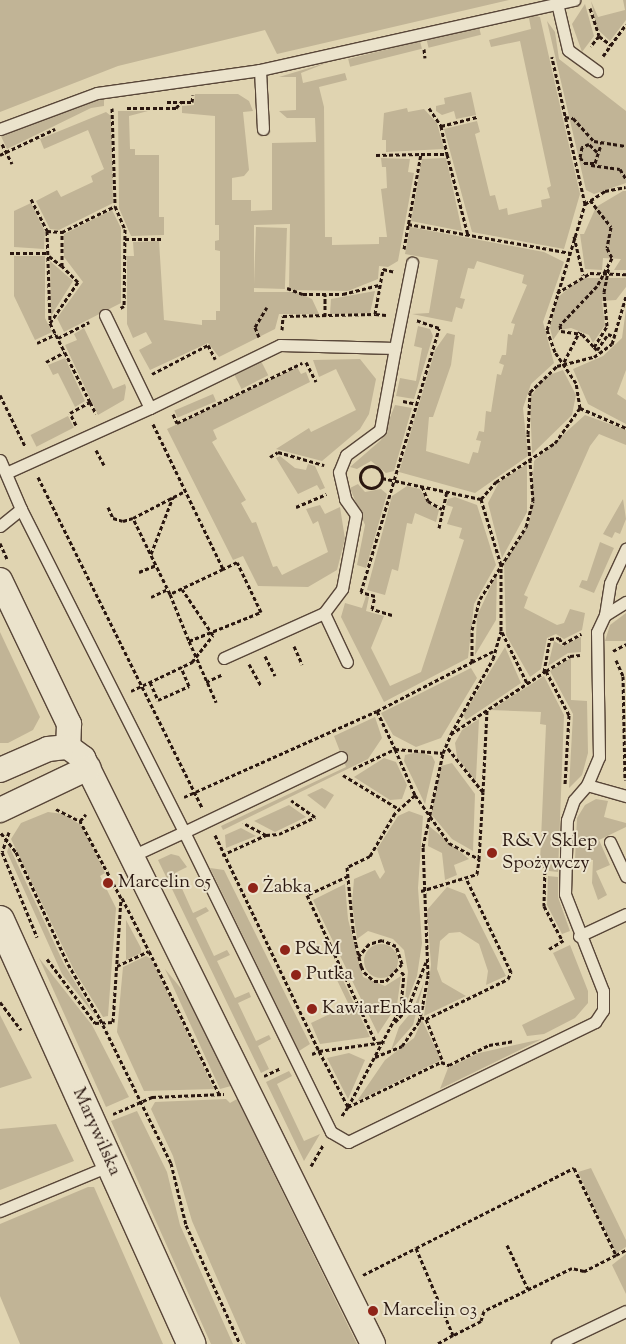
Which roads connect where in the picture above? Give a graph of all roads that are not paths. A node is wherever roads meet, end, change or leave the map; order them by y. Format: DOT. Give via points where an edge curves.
graph roads {
  1 [pos="574,0"];
  2 [pos="557,3"];
  3 [pos="260,70"];
  4 [pos="597,71"];
  5 [pos="0,129"];
  6 [pos="262,129"];
  7 [pos="412,263"];
  8 [pos="105,315"];
  9 [pos="395,348"];
  10 [pos="154,412"];
  11 [pos="0,460"];
  12 [pos="6,473"];
  13 [pos="21,509"];
  14 [pos="0,526"];
  15 [pos="626,548"];
  16 [pos="0,580"];
  17 [pos="626,602"];
  18 [pos="324,614"];
  19 [pos="605,615"];
  20 [pos="224,658"];
  21 [pos="347,662"];
  22 [pos="68,747"];
  23 [pos="341,757"];
  24 [pos="88,768"];
  25 [pos="0,770"];
  26 [pos="587,785"];
  27 [pos="626,796"];
  28 [pos="0,816"];
  29 [pos="184,832"];
  30 [pos="610,842"];
  31 [pos="132,856"];
  32 [pos="626,876"];
  33 [pos="626,914"];
  34 [pos="0,920"];
  35 [pos="576,941"];
  36 [pos="111,1165"];
  37 [pos="0,1212"];
  38 [pos="626,1311"];
  39 [pos="191,1344"];
  40 [pos="373,1344"];
  41 [pos="557,1344"];
  1 -- 2 [label="lane"];
  2 -- 3 [label="lane"];
  2 -- 4 [label="lane" via="568,50"];
  3 -- 5 [label="lane" via="194,82 96,93"];
  3 -- 6 [label="lane"];
  7 -- 9 [label="lane"];
  8 -- 10 [label="lane"];
  9 -- 10 [label="lane" via="280,345"];
  9 -- 18 [label="lane" via="380,430 346,455 339,472 345,499 356,514 355,539 342,589"];
  10 -- 12 [label="lane"];
  11 -- 12 [label="lane"];
  12 -- 13 [label="lane"];
  13 -- 14 [label="lane"];
  13 -- 29 [label="lane"];
  15 -- 19 [label="lane" via="610,583"];
  16 -- 22 [label="street" via="69,724"];
  17 -- 19 [label="lane"];
  18 -- 20 [label="lane"];
  18 -- 21 [label="lane"];
  19 -- 26 [label="lane" via="595,648 599,757"];
  22 -- 24 [label="street"];
  22 -- 25 [label="street" via="48,749"];
  23 -- 29 [label="lane"];
  24 -- 28 [label="street"];
  24 -- 31 [label="street"];
  26 -- 27 [label="lane"];
  26 -- 35 [label="lane" via="574,800 566,820 565,894"];
  29 -- 31 [label="lane"];
  29 -- 35 [label="lane" via="294,1062 339,1139 362,1138 595,1022 603,1010 603,991"];
  30 -- 32 [label="lane"];
  31 -- 40 [label="street"];
  33 -- 35 [label="lane"];
  34 -- 36 [label="street, Marywilska"];
  36 -- 37 [label="lane"];
  36 -- 39 [label="street, Marywilska"];
  38 -- 41 [label="lane"];
}
